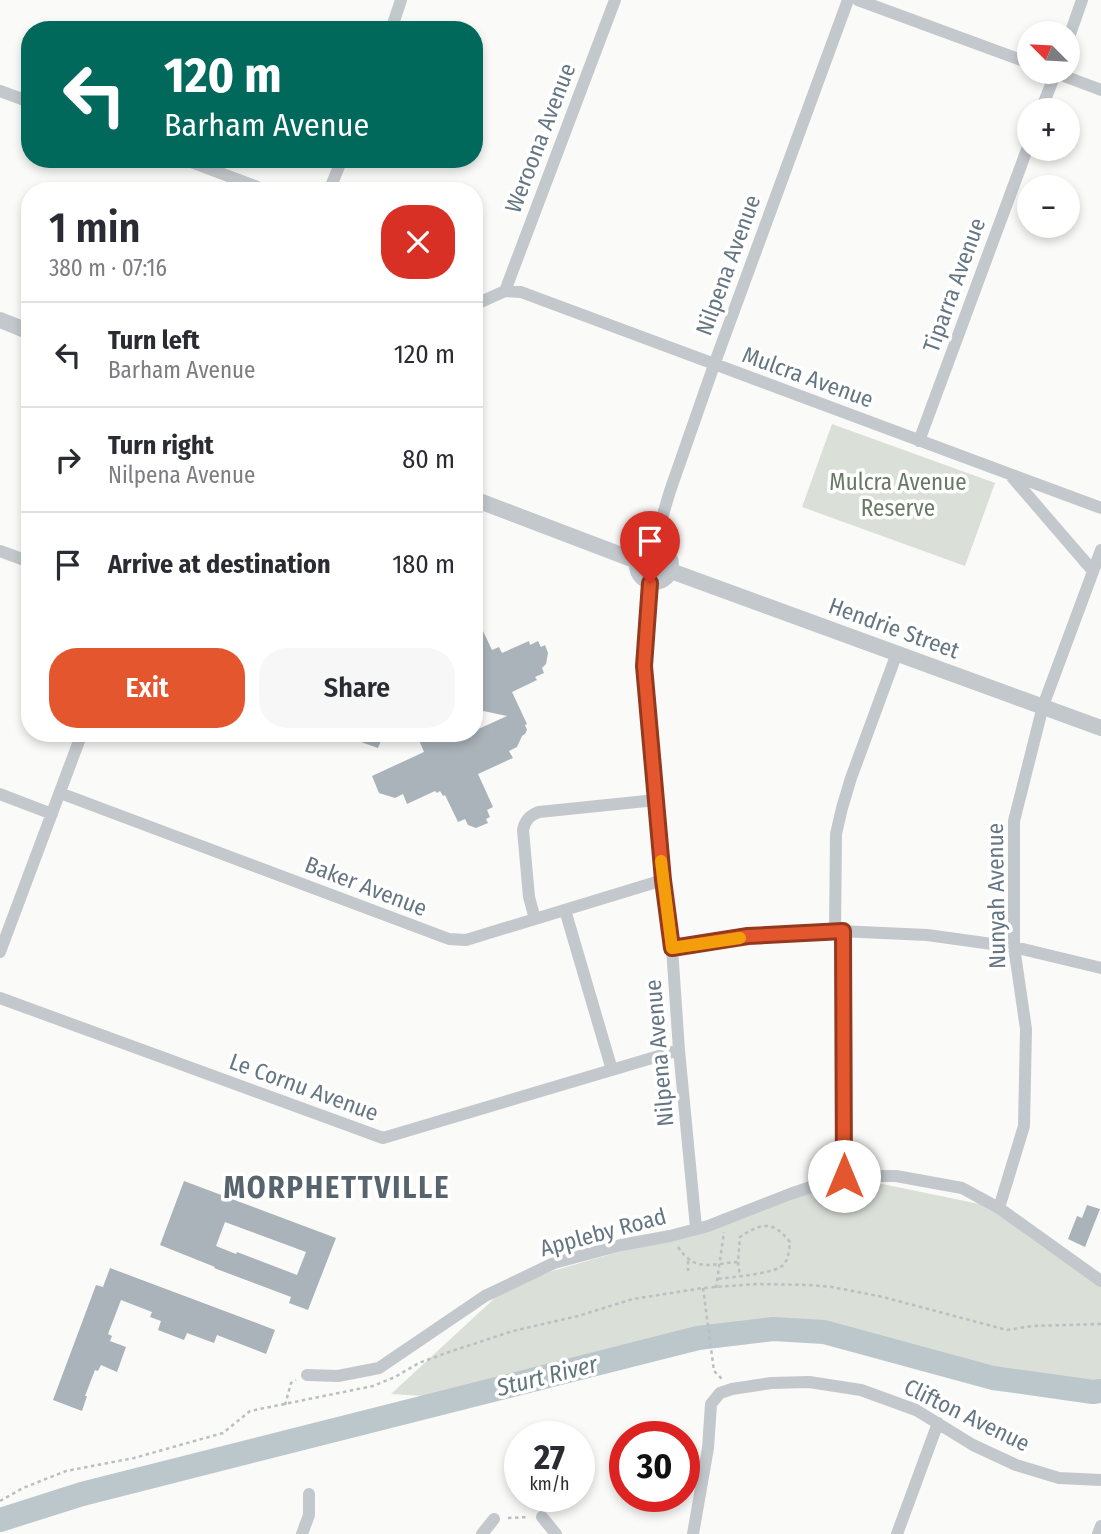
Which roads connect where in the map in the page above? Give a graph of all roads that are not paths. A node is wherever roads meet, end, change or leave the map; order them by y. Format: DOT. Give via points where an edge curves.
graph roads {
  1 [pos="615,0"];
  2 [pos="848,0"];
  3 [pos="858,0"];
  4 [pos="1082,0"];
  5 [pos="399,1"];
  6 [pos="393,21"];
  7 [pos="1075,21"];
  8 [pos="1017,59"];
  9 [pos="1080,82"];
  10 [pos="1101,90"];
  11 [pos="0,91"];
  12 [pos="21,99"];
  13 [pos="1023,161"];
  14 [pos="207,168"];
  15 [pos="244,182"];
  16 [pos="505,291"];
  17 [pos="483,301"];
  18 [pos="0,320"];
  19 [pos="21,328"];
  20 [pos="713,365"];
  21 [pos="919,440"];
  22 [pos="1010,474"];
  23 [pos="483,502"];
  24 [pos="1101,508"];
  25 [pos="656,548"];
  26 [pos="1101,550"];
  27 [pos="0,551"];
  28 [pos="21,559"];
  29 [pos="637,561"];
  30 [pos="671,571"];
  31 [pos="1093,571"];
  32 [pos="650,583"];
  33 [pos="897,653"];
  34 [pos="1042,706"];
  35 [pos="1101,728"];
  36 [pos="79,742"];
  37 [pos="60,793"];
  38 [pos="0,794"];
  39 [pos="656,800"];
  40 [pos="52,814"];
  41 [pos="663,880"];
  42 [pos="565,910"];
  43 [pos="535,919"];
  44 [pos="839,931"];
  45 [pos="1014,947"];
  46 [pos="672,948"];
  47 [pos="0,952"];
  48 [pos="1101,968"];
  49 [pos="0,998"];
  50 [pos="679,1050"];
  51 [pos="612,1070"];
  52 [pos="844,1176"];
  53 [pos="999,1208"];
  54 [pos="696,1228"];
  55 [pos="1101,1281"];
  56 [pos="307,1375"];
  57 [pos="938,1423"];
  58 [pos="1101,1480"];
  59 [pos="309,1494"];
  60 [pos="542,1517"];
  61 [pos="494,1518"];
  62 [pos="1101,1526"];
  63 [pos="302,1534"];
  64 [pos="482,1534"];
  65 [pos="556,1534"];
  66 [pos="693,1534"];
  67 [pos="897,1534"];
  68 [pos="1098,1534"];
  1 -- 16 [label="street, Weroona Avenue"];
  2 -- 20 [label="street, Nilpena Avenue"];
  3 -- 8 [label="street"];
  4 -- 7 [label="street"];
  5 -- 6 [label="street"];
  9 -- 10 [label="street"];
  11 -- 12 [label="street"];
  13 -- 21 [label="street, Tiparra Avenue"];
  14 -- 15 [label="street"];
  16 -- 17 [label="street"];
  16 -- 20 [label="street, Mulcra Avenue" via="521,292"];
  18 -- 19 [label="street"];
  20 -- 21 [label="street, Mulcra Avenue"];
  20 -- 25 [label="street, Nilpena Avenue" via="670,491"];
  21 -- 22 [label="street, Mulcra Avenue"];
  22 -- 24 [label="street, Mulcra Avenue"];
  22 -- 31 [label="street, Mulcra Avenue"];
  23 -- 29 [label="street"];
  25 -- 29 [label="street" via="644,551"];
  25 -- 30 [label="street" via="670,557"];
  26 -- 31 [label="street, Nunyah Avenue"];
  27 -- 28 [label="street"];
  29 -- 32 [label="street" via="639,573"];
  30 -- 32 [label="street" via="664,580"];
  30 -- 33 [label="street, Hendrie Street"];
  31 -- 34 [label="street, Nunyah Avenue"];
  32 -- 39 [label="street, Nilpena Avenue" via="644,666"];
  33 -- 34 [label="street, Hendrie Street"];
  33 -- 44 [label="street" via="851,778 836,834"];
  34 -- 35 [label="street, Hendrie Street"];
  34 -- 45 [label="street, Nunyah Avenue" via="1013,821"];
  36 -- 37 [label="street"];
  37 -- 40 [label="street"];
  37 -- 43 [label="street, Baker Avenue" via="449,939 466,940"];
  38 -- 40 [label="street"];
  39 -- 41 [label="street, Nilpena Avenue"];
  39 -- 43 [label="street" via="540,812 526,820 529,897"];
  40 -- 47 [label="street"];
  41 -- 42 [label="street, Baker Avenue"];
  41 -- 46 [label="street, Nilpena Avenue"];
  42 -- 43 [label="street, Baker Avenue"];
  42 -- 51 [label="street"];
  44 -- 45 [label="street" via="927,935"];
  44 -- 46 [label="street" via="748,936"];
  44 -- 52 [label="street"];
  45 -- 48 [label="street"];
  45 -- 53 [label="street, Nunyah Avenue" via="1026,1029 1024,1126"];
  46 -- 50 [label="street, Nilpena Avenue"];
  49 -- 51 [label="street, Le Cornu Avenue" via="383,1138"];
  50 -- 51 [label="street, Le Cornu Avenue"];
  50 -- 54 [label="street, Nilpena Avenue"];
  52 -- 53 [label="street, Appleby Road" via="896,1176 962,1188"];
  52 -- 54 [label="street, Appleby Road"];
  53 -- 55 [label="street, Appleby Road"];
  54 -- 56 [label="street, Appleby Road" via="543,1268 485,1296 379,1368 338,1376"];
  57 -- 58 [label="street, Clifton Avenue" via="1016,1465 1059,1478"];
  57 -- 66 [label="street, Clifton Avenue" via="861,1390 809,1382 771,1382 720,1393 711,1404"];
  57 -- 67 [label="street"];
  59 -- 63 [label="street" via="309,1515"];
  60 -- 65 [label="street"];
  61 -- 64 [label="street"];
  62 -- 68 [label="street"];
}
